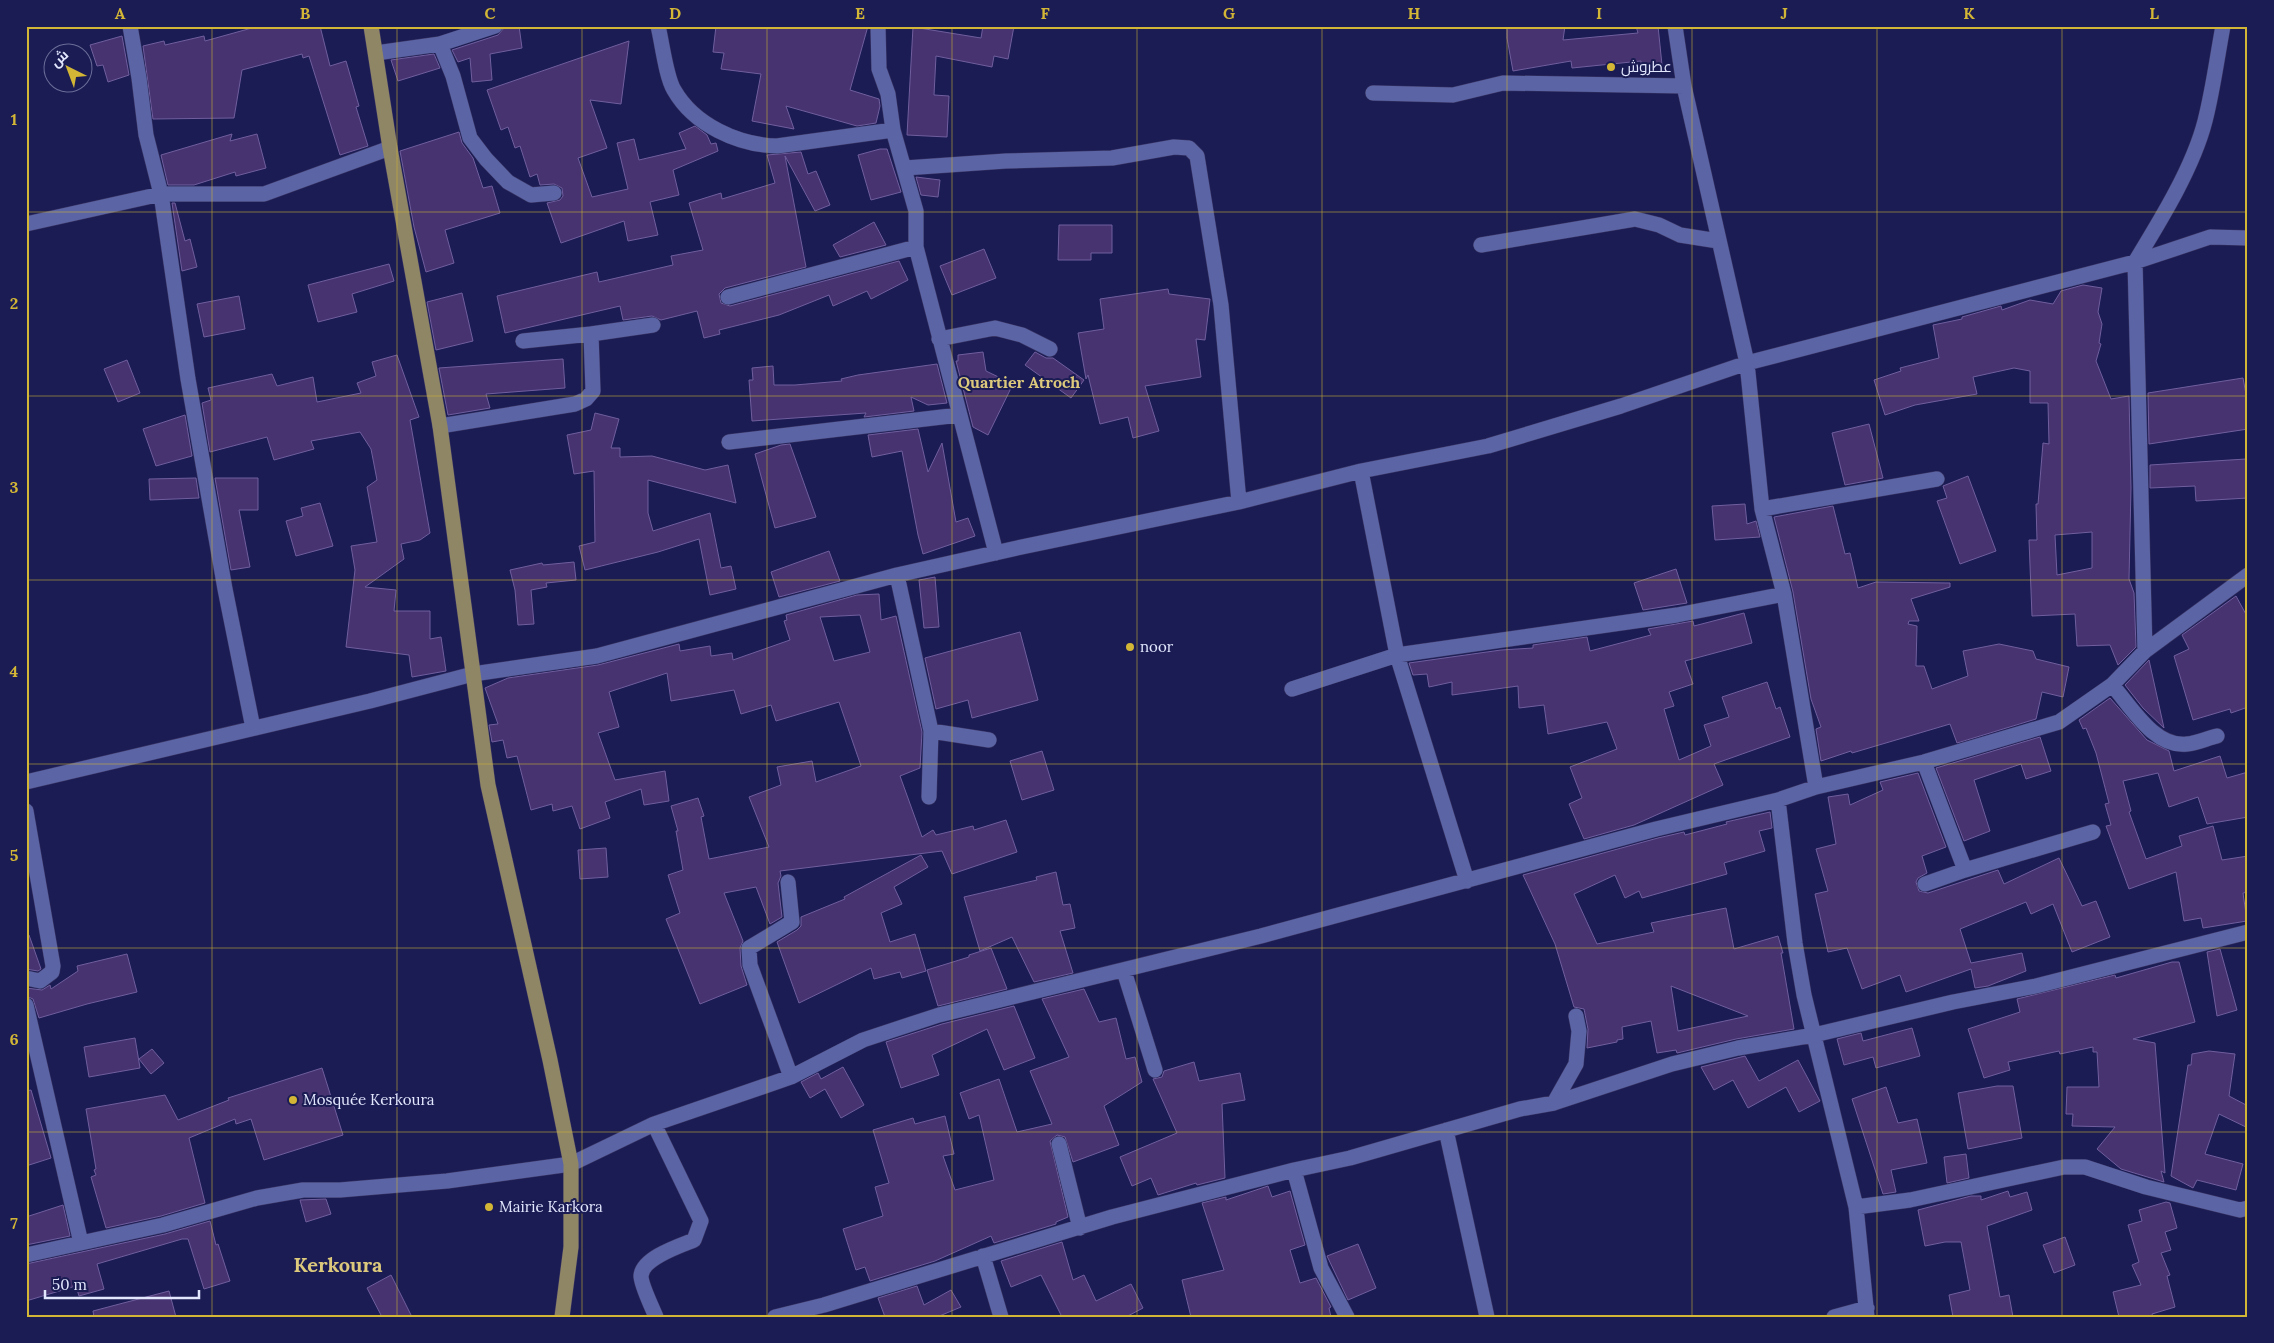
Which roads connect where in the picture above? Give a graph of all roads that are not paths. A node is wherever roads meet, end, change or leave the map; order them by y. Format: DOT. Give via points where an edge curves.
graph roads {
  1 [pos="130,26"];
  2 [pos="371,26"];
  3 [pos="495,26"];
  4 [pos="658,26"];
  5 [pos="878,26"];
  6 [pos="1675,26"];
  7 [pos="2223,26"];
  8 [pos="440,44"];
  9 [pos="376,53"];
  10 [pos="1684,86"];
  11 [pos="1374,93"];
  12 [pos="893,130"];
  13 [pos="390,148"];
  14 [pos="905,168"];
  15 [pos="554,193"];
  16 [pos="161,194"];
  17 [pos="26,224"];
  18 [pos="2248,238"];
  19 [pos="1718,242"];
  20 [pos="1481,245"];
  21 [pos="916,247"];
  22 [pos="2135,262"];
  23 [pos="728,297"];
  24 [pos="653,325"];
  25 [pos="590,334"];
  26 [pos="939,339"];
  27 [pos="523,341"];
  28 [pos="1050,349"];
  29 [pos="1747,363"];
  30 [pos="959,414"];
  31 [pos="440,426"];
  32 [pos="729,442"];
  33 [pos="1361,471"];
  34 [pos="1937,478"];
  35 [pos="1239,502"];
  36 [pos="1762,509"];
  37 [pos="996,553"];
  38 [pos="897,575"];
  39 [pos="2248,575"];
  40 [pos="1784,594"];
  41 [pos="2145,651"];
  42 [pos="1397,655"];
  43 [pos="473,674"];
  44 [pos="2112,686"];
  45 [pos="1292,689"];
  46 [pos="253,728"];
  47 [pos="931,731"];
  48 [pos="2217,736"];
  49 [pos="989,740"];
  50 [pos="1924,762"];
  51 [pos="26,782"];
  52 [pos="1816,787"];
  53 [pos="930,797"];
  54 [pos="1778,800"];
  55 [pos="26,811"];
  56 [pos="2093,832"];
  57 [pos="1965,870"];
  58 [pos="1467,881"];
  59 [pos="788,882"];
  60 [pos="1925,884"];
  61 [pos="2248,932"];
  62 [pos="1124,971"];
  63 [pos="26,978"];
  64 [pos="26,1005"];
  65 [pos="1576,1016"];
  66 [pos="1814,1035"];
  67 [pos="1155,1070"];
  68 [pos="791,1077"];
  69 [pos="1554,1103"];
  70 [pos="654,1124"];
  71 [pos="1446,1130"];
  72 [pos="1059,1144"];
  73 [pos="571,1164"];
  74 [pos="1294,1170"];
  75 [pos="1856,1207"];
  76 [pos="2248,1208"];
  77 [pos="1080,1228"];
  78 [pos="81,1243"];
  79 [pos="26,1255"];
  80 [pos="983,1256"];
  81 [pos="827,1311"];
  82 [pos="1867,1312"];
  83 [pos="562,1317"];
  84 [pos="656,1317"];
  85 [pos="775,1317"];
  86 [pos="1001,1317"];
  87 [pos="1347,1317"];
  88 [pos="1487,1317"];
  89 [pos="1834,1317"];
  1 -- 16 [label="street" via="146,135"];
  2 -- 9 [label="main road"];
  3 -- 8 [label="street"];
  4 -- 12 [label="street" via="673,89 700,119 728,137 758,146 777,146"];
  5 -- 12 [label="street" via="879,69 888,94"];
  6 -- 10 [label="street"];
  7 -- 22 [label="street" via="2205,122 2164,214"];
  8 -- 9 [label="street"];
  8 -- 15 [label="street" via="453,76 470,138 486,160 508,182 531,194"];
  9 -- 13 [label="main road"];
  10 -- 11 [label="street" via="1503,83 1453,95"];
  10 -- 19 [label="street"];
  12 -- 14 [label="street"];
  13 -- 16 [label="street" via="264,194"];
  13 -- 31 [label="main road"];
  14 -- 21 [label="street" via="916,211"];
  14 -- 35 [label="street" via="1112,158 1174,147 1194,151 1221,305"];
  16 -- 17 [label="street"];
  16 -- 46 [label="street" via="189,388"];
  18 -- 22 [label="street" via="2210,237"];
  19 -- 20 [label="street" via="1680,235 1636,219"];
  19 -- 29 [label="street"];
  21 -- 23 [label="street"];
  21 -- 26 [label="street"];
  22 -- 29 [label="street"];
  22 -- 41 [label="street"];
  24 -- 25 [label="street"];
  25 -- 27 [label="street"];
  25 -- 31 [label="street" via="593,391 586,399 574,404"];
  26 -- 28 [label="street" via="995,328 1022,335"];
  26 -- 30 [label="street"];
  29 -- 33 [label="street" via="1488,446"];
  29 -- 36 [label="street"];
  30 -- 32 [label="street"];
  30 -- 37 [label="street"];
  31 -- 43 [label="main road"];
  33 -- 35 [label="street"];
  33 -- 42 [label="street"];
  34 -- 36 [label="street"];
  35 -- 37 [label="street"];
  36 -- 40 [label="street"];
  37 -- 38 [label="street"];
  38 -- 43 [label="street" via="597,656"];
  38 -- 47 [label="street"];
  39 -- 41 [label="street"];
  40 -- 42 [label="street" via="1667,617"];
  40 -- 52 [label="street"];
  41 -- 44 [label="street"];
  42 -- 45 [label="street"];
  42 -- 58 [label="street"];
  43 -- 46 [label="street"];
  43 -- 73 [label="main road" via="488,784"];
  44 -- 48 [label="street" via="2142,722 2163,740 2185,744"];
  44 -- 50 [label="street" via="2059,722"];
  46 -- 51 [label="street"];
  47 -- 49 [label="street"];
  47 -- 53 [label="street"];
  50 -- 52 [label="street"];
  50 -- 57 [label="street"];
  52 -- 54 [label="street"];
  54 -- 58 [label="street" via="1656,829"];
  54 -- 66 [label="street" via="1795,943"];
  55 -- 63 [label="street" via="53,966 52,972 40,981"];
  56 -- 57 [label="street"];
  57 -- 60 [label="street"];
  58 -- 62 [label="street"];
  59 -- 68 [label="street" via="792,922 749,948 750,965"];
  61 -- 66 [label="street" via="2036,986"];
  62 -- 67 [label="street"];
  62 -- 68 [label="street" via="939,1015 863,1040"];
  64 -- 78 [label="street"];
  65 -- 69 [label="street" via="1579,1032 1576,1064"];
  66 -- 69 [label="street" via="1672,1064"];
  66 -- 75 [label="street"];
  68 -- 70 [label="street"];
  69 -- 71 [label="street"];
  70 -- 73 [label="street"];
  70 -- 84 [label="street" via="701,1221 694,1240 657,1256 644,1266 641,1277"];
  71 -- 74 [label="street" via="1350,1158"];
  71 -- 88 [label="street"];
  72 -- 77 [label="street"];
  73 -- 78 [label="street" via="428,1183 303,1190 257,1198 163,1225"];
  73 -- 83 [label="main road" via="571,1247"];
  74 -- 77 [label="street"];
  74 -- 87 [label="street" via="1321,1268"];
  75 -- 76 [label="street" via="1910,1200 2064,1167 2085,1167 2146,1187 2240,1210"];
  75 -- 82 [label="street"];
  77 -- 80 [label="street"];
  78 -- 79 [label="street"];
  80 -- 81 [label="street"];
  80 -- 86 [label="street"];
  81 -- 85 [label="street"];
  82 -- 89 [label="street"];
}
